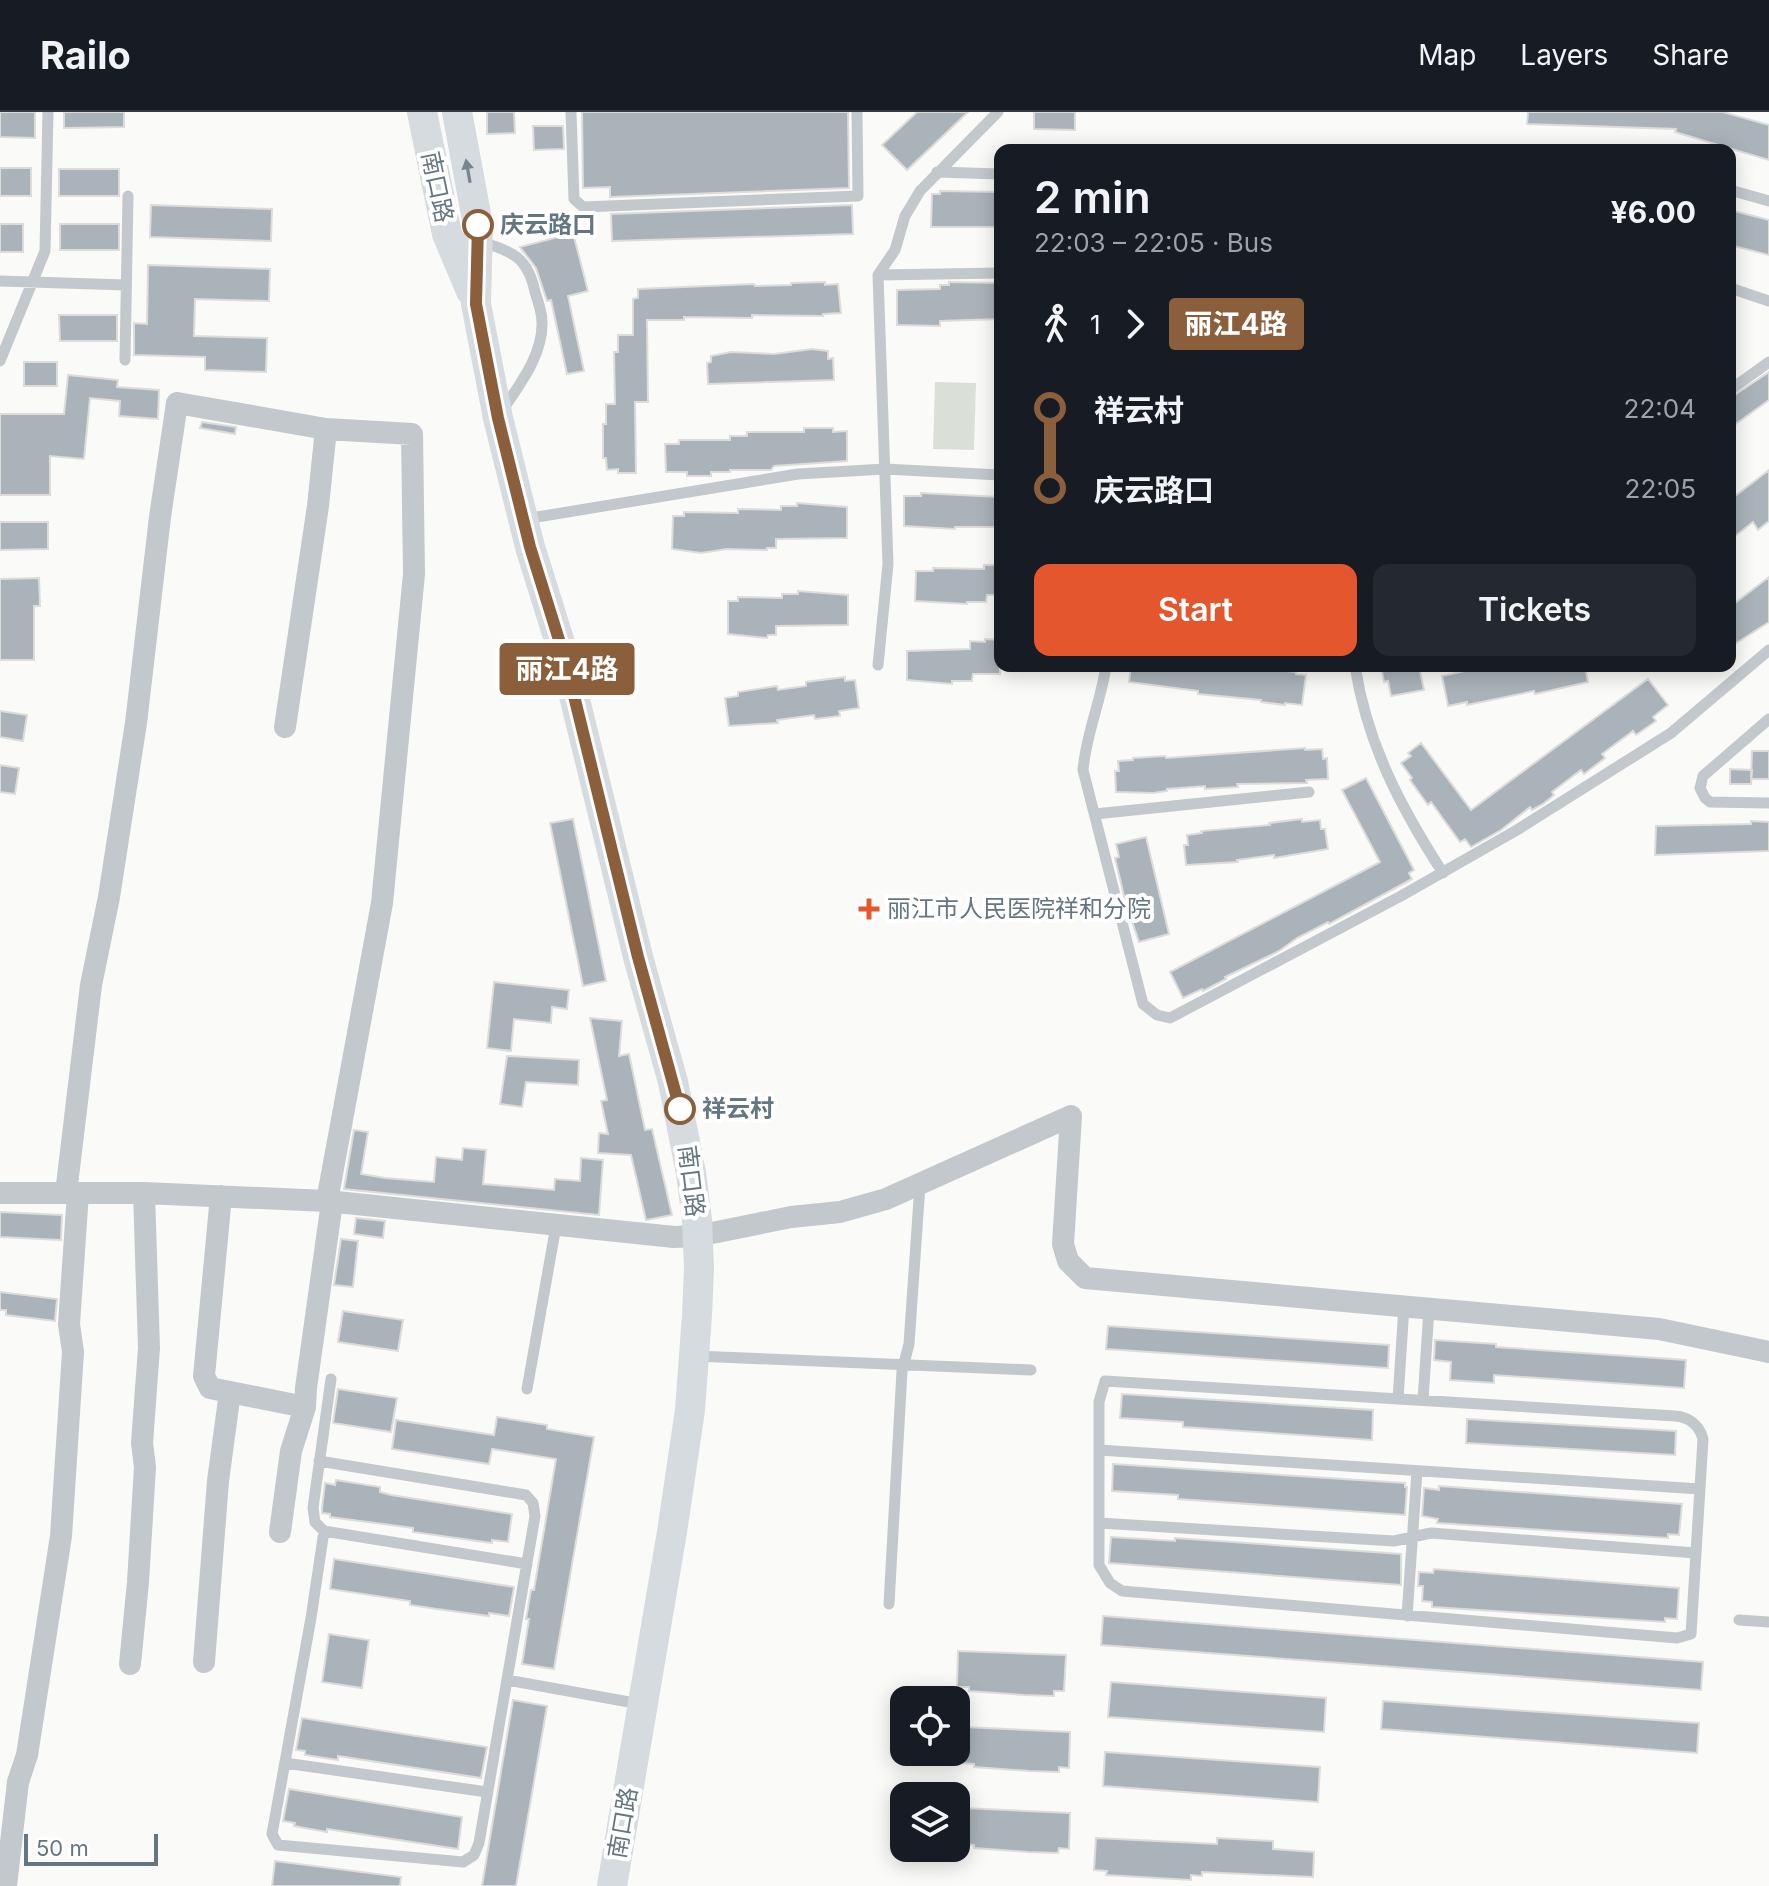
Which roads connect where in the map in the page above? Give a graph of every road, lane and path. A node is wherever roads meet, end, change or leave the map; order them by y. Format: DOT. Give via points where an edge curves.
graph roads {
  1 [pos="48,112"];
  2 [pos="422,112"];
  3 [pos="457,112"];
  4 [pos="571,112"];
  5 [pos="857,112"];
  6 [pos="998,112"];
  7 [pos="937,172"];
  8 [pos="994,174"];
  9 [pos="1736,192"];
  10 [pos="128,196"];
  11 [pos="1769,201"];
  12 [pos="477,240"];
  13 [pos="994,273"];
  14 [pos="878,275"];
  15 [pos="0,281"];
  16 [pos="32,282"];
  17 [pos="126,285"];
  18 [pos="1736,290"];
  19 [pos="1769,301"];
  20 [pos="476,304"];
  21 [pos="125,360"];
  22 [pos="0,361"];
  23 [pos="1769,362"];
  24 [pos="1736,386"];
  25 [pos="498,418"];
  26 [pos="326,429"];
  27 [pos="885,469"];
  28 [pos="994,475"];
  29 [pos="522,520"];
  30 [pos="1769,650"];
  31 [pos="878,665"];
  32 [pos="1105,672"];
  33 [pos="1356,672"];
  34 [pos="1769,719"];
  35 [pos="285,727"];
  36 [pos="1309,792"];
  37 [pos="1769,803"];
  38 [pos="1095,814"];
  39 [pos="1443,873"];
  40 [pos="920,1184"];
  41 [pos="0,1193"];
  42 [pos="72,1193"];
  43 [pos="144,1193"];
  44 [pos="221,1196"];
  45 [pos="330,1202"];
  46 [pos="556,1226"];
  47 [pos="697,1236"];
  48 [pos="1404,1306"];
  49 [pos="1429,1309"];
  50 [pos="1769,1352"];
  51 [pos="695,1356"];
  52 [pos="903,1365"];
  53 [pos="1031,1370"];
  54 [pos="331,1379"];
  55 [pos="527,1389"];
  56 [pos="230,1392"];
  57 [pos="1398,1399"];
  58 [pos="1423,1400"];
  59 [pos="305,1407"];
  60 [pos="1099,1450"];
  61 [pos="319,1461"];
  62 [pos="1417,1471"];
  63 [pos="1700,1489"];
  64 [pos="1099,1523"];
  65 [pos="324,1531"];
  66 [pos="280,1532"];
  67 [pos="1412,1537"];
  68 [pos="1696,1553"];
  69 [pos="527,1564"];
  70 [pos="889,1604"];
  71 [pos="1407,1616"];
  72 [pos="1739,1620"];
  73 [pos="1769,1622"];
  74 [pos="204,1662"];
  75 [pos="130,1664"];
  76 [pos="507,1680"];
  77 [pos="643,1704"];
  78 [pos="285,1763"];
  79 [pos="487,1792"];
  80 [pos="6,1886"];
  81 [pos="612,1886"];
  1 -- 16 [label="lane" via="45,251"];
  2 -- 20 [label="main road, 南口路" via="447,234"];
  12 -- 3 [label="main road, 南口路, one-way"];
  4 -- 5 [label="lane" via="574,199 583,207 858,196"];
  6 -- 7 [label="lane"];
  7 -- 8 [label="lane"];
  7 -- 14 [label="lane" via="912,203 895,250"];
  9 -- 11 [label="lane"];
  10 -- 17 [label="lane"];
  12 -- 20 [label="main road, 南口路"];
  12 -- 25 [label="lane" via="516,255 530,270 542,321 529,370"];
  13 -- 14 [label="lane"];
  14 -- 27 [label="lane"];
  15 -- 16 [label="lane"];
  16 -- 17 [label="lane"];
  16 -- 22 [label="lane"];
  17 -- 21 [label="lane"];
  18 -- 19 [label="lane"];
  20 -- 25 [label="main road, 南口路"];
  23 -- 24 [label="lane"];
  25 -- 29 [label="main road, 南口路"];
  26 -- 35 [label="street"];
  26 -- 42 [label="street" via="177,403 136,723 91,985"];
  26 -- 45 [label="street" via="412,434 414,574 382,903"];
  27 -- 28 [label="lane"];
  27 -- 29 [label="lane" via="755,479"];
  27 -- 31 [label="lane" via="888,564"];
  29 -- 47 [label="main road, 南口路" via="565,659 673,1082"];
  30 -- 39 [label="lane" via="1671,733"];
  32 -- 38 [label="lane" via="1083,770"];
  33 -- 39 [label="lane" via="1391,785"];
  34 -- 37 [label="lane" via="1703,776 1700,788 1710,802"];
  36 -- 38 [label="lane"];
  38 -- 39 [label="lane" via="1143,1004 1163,1017 1184,1011"];
  40 -- 47 [label="street" via="840,1212"];
  40 -- 48 [label="street" via="1071,1116 1063,1244 1068,1261 1085,1278"];
  40 -- 52 [label="lane" via="909,1344"];
  41 -- 42 [label="street"];
  42 -- 43 [label="street"];
  42 -- 80 [label="street" via="73,1352 61,1536 27,1755 18,1782"];
  43 -- 44 [label="street"];
  43 -- 75 [label="street" via="149,1348"];
  44 -- 45 [label="street"];
  44 -- 56 [label="street" via="204,1376 210,1388"];
  45 -- 46 [label="street"];
  45 -- 59 [label="street"];
  46 -- 47 [label="street"];
  46 -- 55 [label="lane"];
  47 -- 51 [label="main road, 南口路"];
  48 -- 49 [label="street"];
  48 -- 57 [label="lane"];
  49 -- 50 [label="street" via="1659,1329"];
  49 -- 58 [label="lane"];
  51 -- 52 [label="lane"];
  51 -- 77 [label="main road, 南口路" via="682,1471"];
  52 -- 53 [label="lane"];
  52 -- 70 [label="lane"];
  54 -- 61 [label="lane"];
  56 -- 59 [label="street"];
  56 -- 74 [label="street"];
  57 -- 58 [label="lane"];
  57 -- 60 [label="lane" via="1105,1381 1099,1402"];
  58 -- 63 [label="lane" via="1682,1416 1694,1423 1703,1439"];
  59 -- 66 [label="street" via="291,1451"];
  60 -- 62 [label="lane"];
  60 -- 64 [label="lane"];
  61 -- 65 [label="lane" via="313,1515"];
  61 -- 69 [label="lane" via="526,1495 535,1516"];
  62 -- 63 [label="lane"];
  62 -- 67 [label="lane"];
  63 -- 68 [label="lane"];
  64 -- 67 [label="lane" via="1394,1541"];
  64 -- 71 [label="lane" via="1099,1565 1110,1583 1129,1594"];
  65 -- 69 [label="lane"];
  65 -- 78 [label="lane"];
  67 -- 68 [label="lane" via="1431,1533"];
  67 -- 71 [label="lane"];
  68 -- 71 [label="lane" via="1691,1634 1677,1638"];
  69 -- 76 [label="lane"];
  72 -- 73 [label="lane"];
  76 -- 77 [label="lane"];
  76 -- 79 [label="lane"];
  77 -- 81 [label="main road, 南口路"];
  78 -- 79 [label="lane"];
  78 -- 79 [label="lane" via="272,1834 278,1845 463,1862 477,1849"];
}
